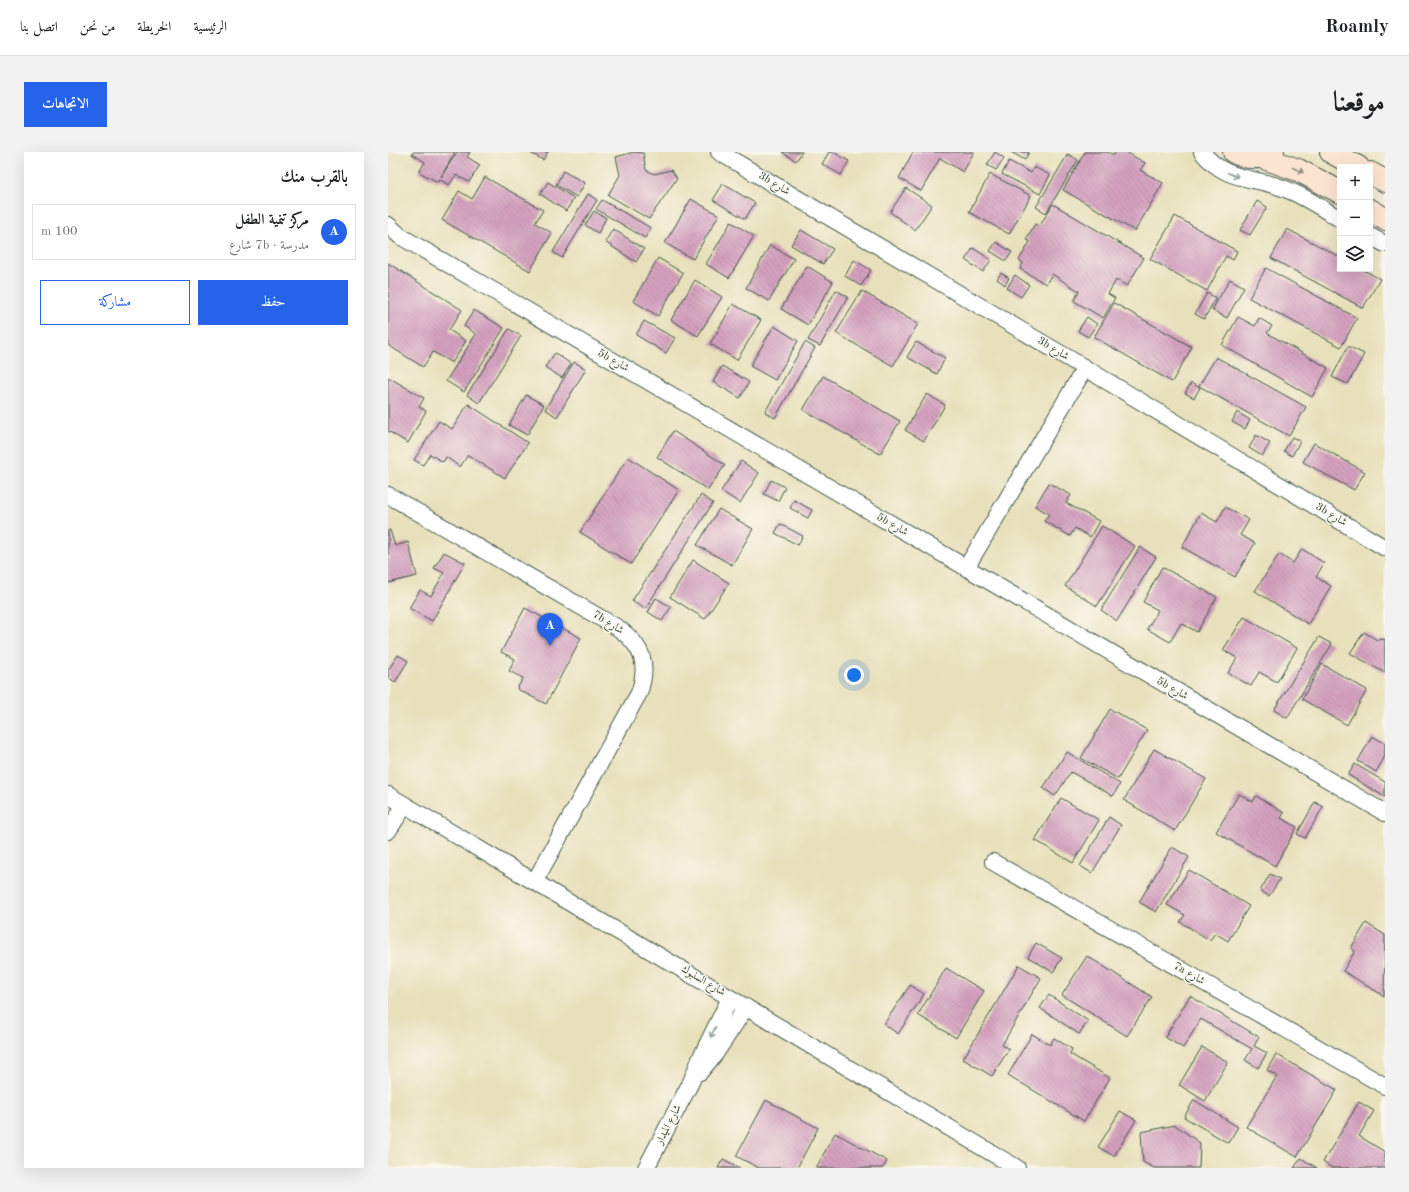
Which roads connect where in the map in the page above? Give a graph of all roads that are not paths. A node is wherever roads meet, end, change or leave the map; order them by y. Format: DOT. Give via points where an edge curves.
graph roads {
  1 [pos="719,152"];
  2 [pos="1202,152"];
  3 [pos="1234,152"];
  4 [pos="1331,152"];
  5 [pos="1267,154"];
  6 [pos="1353,164"];
  7 [pos="1373,174"];
  8 [pos="1385,180"];
  9 [pos="1337,190"];
  10 [pos="1337,217"];
  11 [pos="388,225"];
  12 [pos="394,234"];
  13 [pos="1373,238"];
  14 [pos="1385,244"];
  15 [pos="1085,368"];
  16 [pos="388,495"];
  17 [pos="1385,548"];
  18 [pos="966,568"];
  19 [pos="388,796"];
  20 [pos="405,805"];
  21 [pos="1385,813"];
  22 [pos="388,831"];
  23 [pos="993,862"];
  24 [pos="535,881"];
  25 [pos="730,998"];
  26 [pos="746,1007"];
  27 [pos="691,1082"];
  28 [pos="1385,1086"];
  29 [pos="646,1168"];
  30 [pos="1017,1168"];
  1 -- 15 [label="street, 3b شارع"];
  2 -- 10 [label="street, one-way" via="1216,166 1229,173 1242,179 1284,188"];
  3 -- 5 [label="main road" via="1251,158"];
  4 -- 6 [label="main road"];
  5 -- 9 [label="main road, one-way"];
  7 -- 8 [label="main road"];
  11 -- 12 [label="street, 5b شارع"];
  12 -- 18 [label="street, 5b شارع"];
  13 -- 14 [label="street"];
  15 -- 17 [label="street, 3b شارع"];
  15 -- 18 [label="street"];
  16 -- 24 [label="street, 7b شارع" via="618,628 630,637 639,650 644,664 644,679 639,693"];
  18 -- 21 [label="street, 5b شارع"];
  19 -- 20 [label="street, شارع السنبوك"];
  20 -- 22 [label="street"];
  20 -- 24 [label="street, شارع السنبوك"];
  23 -- 28 [label="street, 7a شارع"];
  24 -- 25 [label="street, شارع السنبوك"];
  25 -- 26 [label="street, شارع السنبوك"];
  25 -- 27 [label="street, شارع الميدار, one-way"];
  26 -- 27 [label="street, شارع الميدار" via="715,1054"];
  26 -- 30 [label="street, شارع السنبوك"];
  27 -- 29 [label="street, شارع الميدار"];
}
